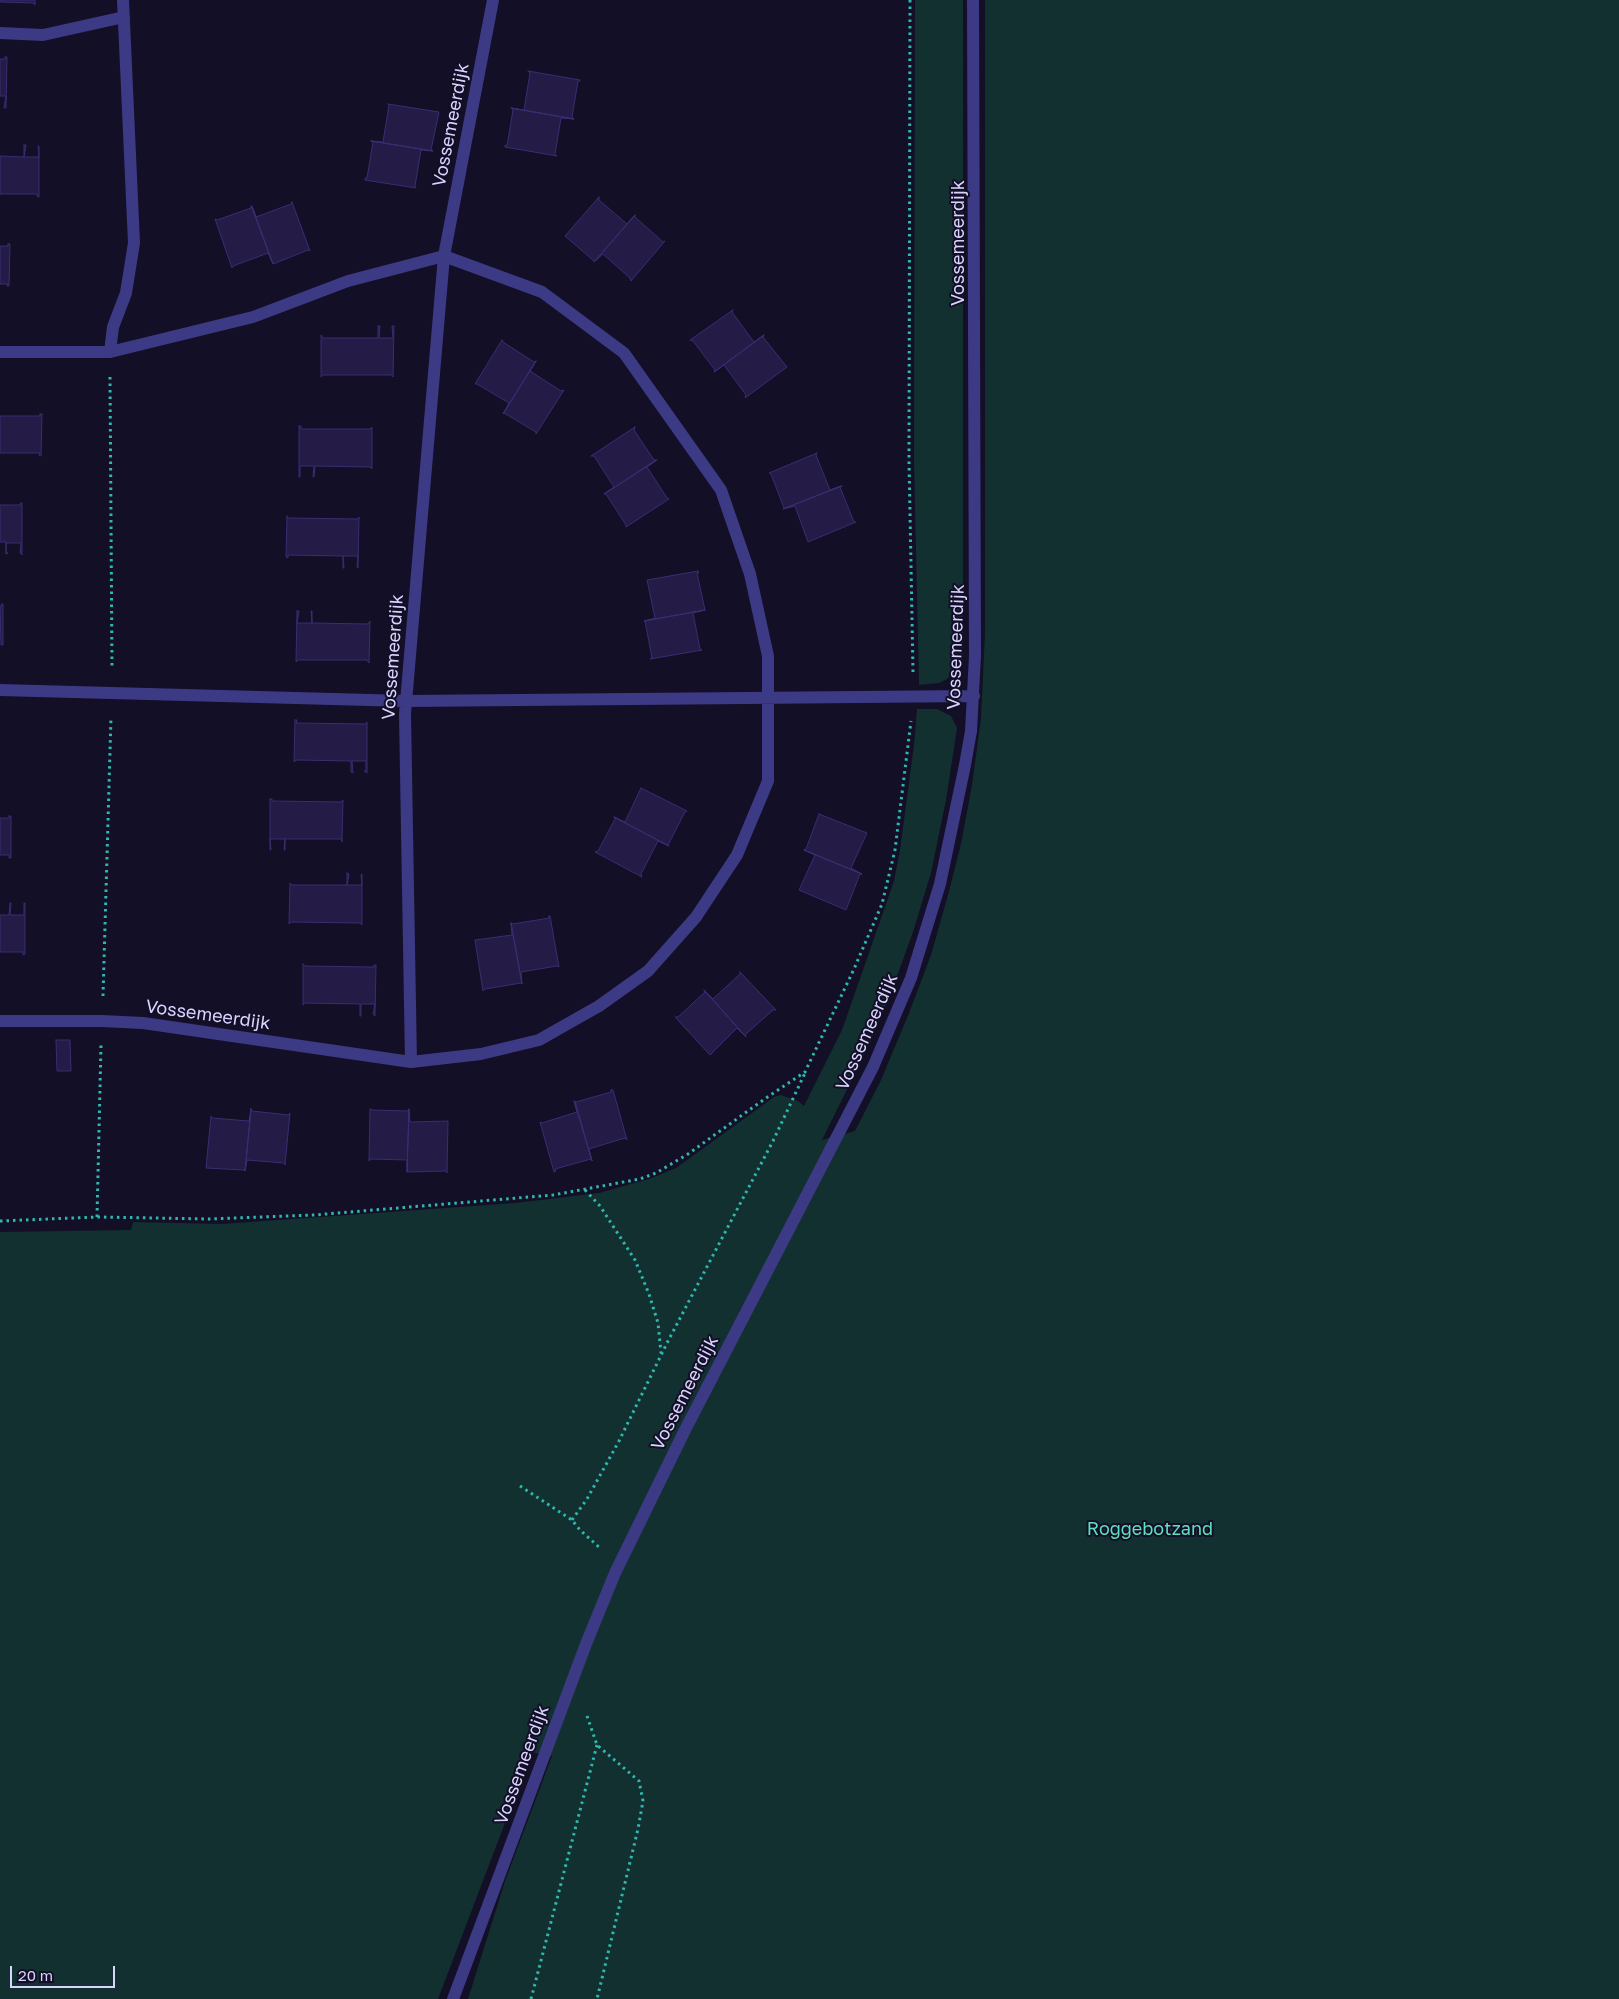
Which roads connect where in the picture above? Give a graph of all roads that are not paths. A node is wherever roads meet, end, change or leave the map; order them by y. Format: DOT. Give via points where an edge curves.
graph roads {
  1 [pos="123,0"];
  2 [pos="492,0"];
  3 [pos="973,0"];
  4 [pos="124,17"];
  5 [pos="0,33"];
  6 [pos="444,256"];
  7 [pos="0,352"];
  8 [pos="110,352"];
  9 [pos="0,690"];
  10 [pos="974,696"];
  11 [pos="767,697"];
  12 [pos="406,701"];
  13 [pos="0,1021"];
  14 [pos="411,1062"];
  15 [pos="453,1999"];
  1 -- 4 [label="street"];
  2 -- 6 [label="street, Vossemeerdijk"];
  3 -- 10 [label="street, Vossemeerdijk"];
  4 -- 5 [label="street" via="43,35"];
  4 -- 8 [label="street" via="134,243 126,293 113,327"];
  6 -- 8 [label="street" via="348,281 253,318"];
  6 -- 11 [label="street, Vossemeerdijk" via="542,292 624,353 721,490 750,574 768,656"];
  6 -- 12 [label="street, Vossemeerdijk"];
  7 -- 8 [label="street"];
  9 -- 12 [label="street"];
  10 -- 11 [label="street"];
  10 -- 15 [label="street, Vossemeerdijk" via="957,811 929,925 911,978 873,1067 685,1430 619,1565 573,1677"];
  11 -- 12 [label="street"];
  11 -- 14 [label="street, Vossemeerdijk" via="768,781 737,855 696,917 648,971 599,1006 539,1040 481,1054"];
  12 -- 14 [label="street, Vossemeerdijk"];
  13 -- 14 [label="street, Vossemeerdijk" via="143,1023"];
}
